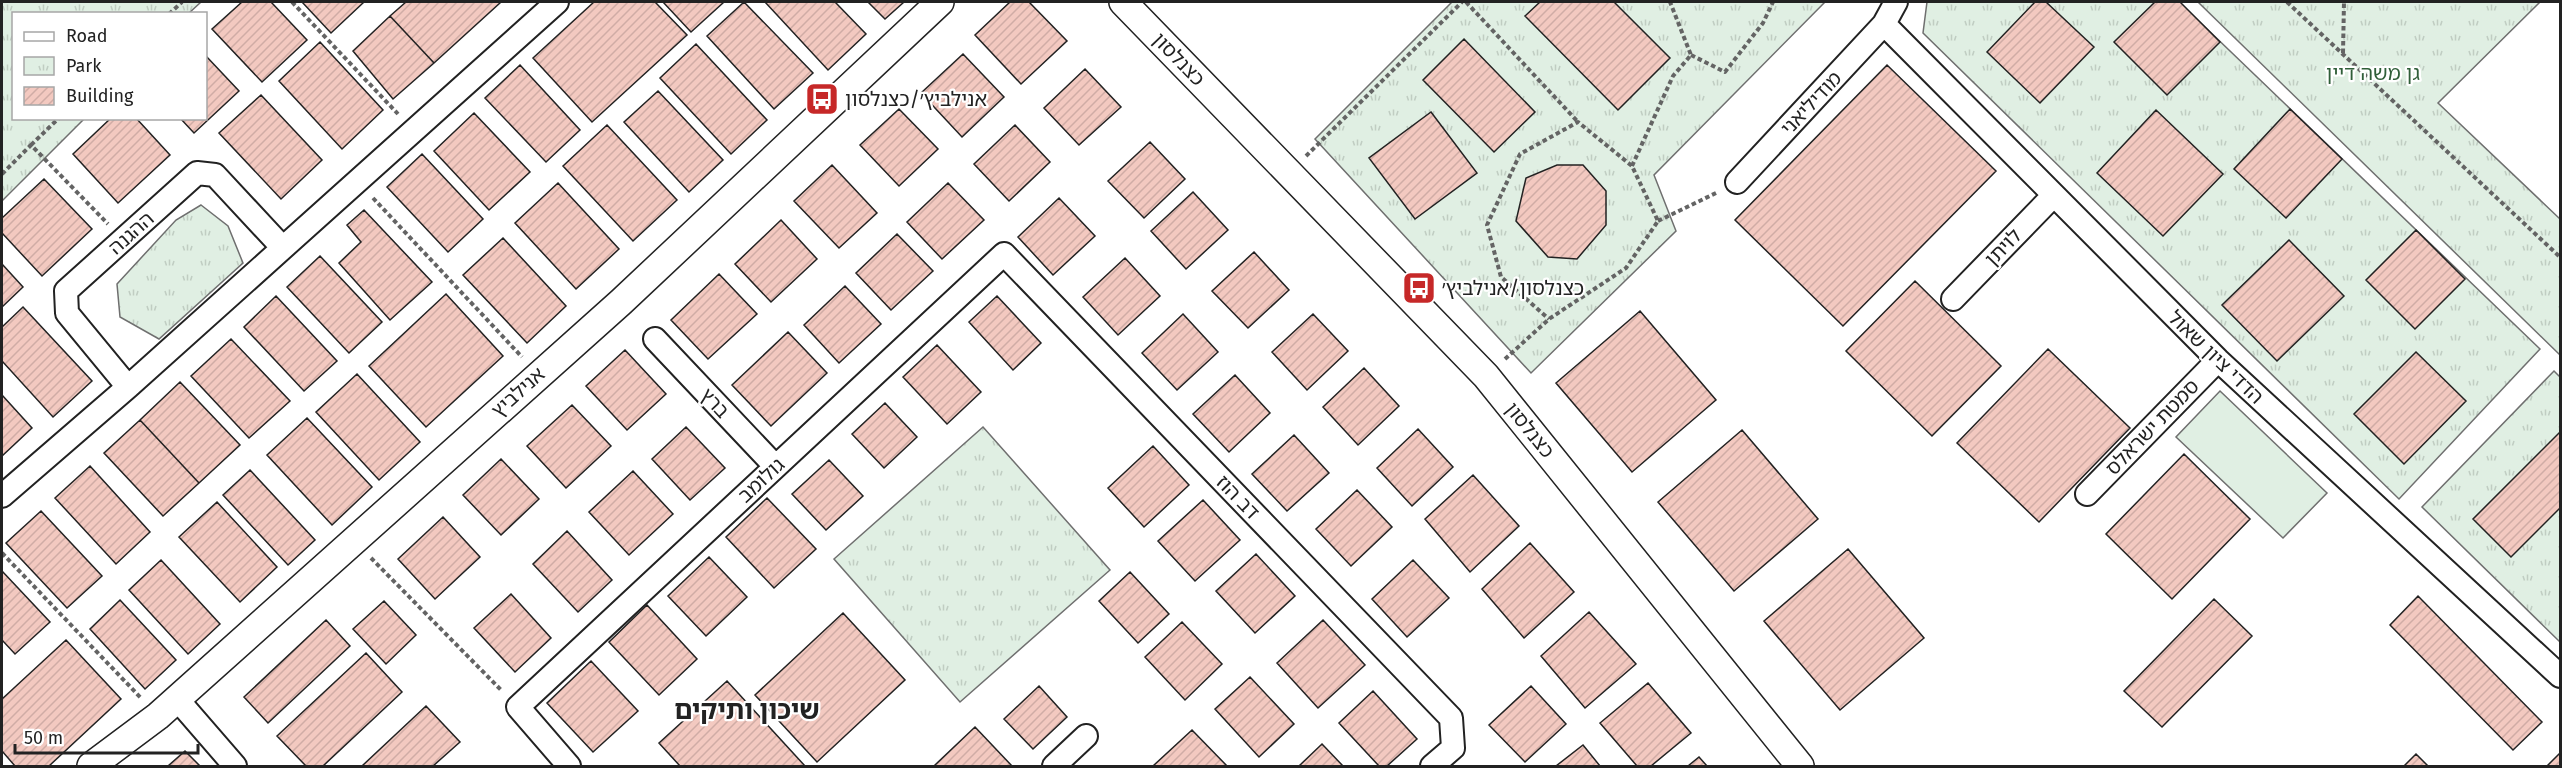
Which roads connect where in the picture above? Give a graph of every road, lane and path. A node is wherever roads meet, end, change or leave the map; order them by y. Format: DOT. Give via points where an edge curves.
graph roads {
  1 [pos="292,2"];
  2 [pos="557,2"];
  3 [pos="1123,2"];
  4 [pos="1149,2"];
  5 [pos="1464,2"];
  6 [pos="1670,2"];
  7 [pos="1773,2"];
  8 [pos="1896,2"];
  9 [pos="2287,2"];
  10 [pos="2344,2"];
  11 [pos="940,3"];
  12 [pos="1884,24"];
  13 [pos="2343,54"];
  14 [pos="1691,55"];
  15 [pos="1236,116"];
  16 [pos="57,120"];
  17 [pos="1578,122"];
  18 [pos="413,130"];
  19 [pos="31,145"];
  20 [pos="1632,166"];
  21 [pos="2,174"];
  22 [pos="1289,174"];
  23 [pos="356,180"];
  24 [pos="1737,182"];
  25 [pos="2054,195"];
  26 [pos="1658,221"];
  27 [pos="124,239"];
  28 [pos="282,247"];
  29 [pos="1004,254"];
  30 [pos="2560,257"];
  31 [pos="1953,299"];
  32 [pos="1549,319"];
  33 [pos="656,339"];
  34 [pos="521,356"];
  35 [pos="2218,360"];
  36 [pos="1486,376"];
  37 [pos="128,387"];
  38 [pos="775,466"];
  39 [pos="2086,494"];
  40 [pos="2,496"];
  41 [pos="353,540"];
  42 [pos="2,553"];
  43 [pos="2560,676"];
  44 [pos="168,707"];
  45 [pos="519,707"];
  46 [pos="1086,736"];
  47 [pos="91,766"];
  48 [pos="235,766"];
  49 [pos="569,766"];
  50 [pos="1054,766"];
  51 [pos="1432,766"];
  52 [pos="1800,766"];
  1 -- 18 [label="path"];
  2 -- 18 [label="street"];
  3 -- 15 [label="street, כצנלסון"];
  4 -- 15 [label="street, כצנלסון"];
  5 -- 17 [label="path"];
  5 -- 22 [label="path"];
  6 -- 14 [label="path"];
  7 -- 14 [label="path" via="1763,23 1725,72"];
  8 -- 12 [label="street, מודיליאני"];
  9 -- 13 [label="path"];
  10 -- 13 [label="path"];
  11 -- 41 [label="street, אנילביץ" via="621,302"];
  12 -- 24 [label="street, מודיליאני"];
  12 -- 25 [label="street, הדדי ציון שאול"];
  13 -- 30 [label="path"];
  14 -- 20 [label="path" via="1673,76"];
  15 -- 22 [label="street, כצנלסון"];
  16 -- 19 [label="path"];
  17 -- 20 [label="path"];
  17 -- 32 [label="path" via="1520,154 1486,225 1501,277"];
  18 -- 23 [label="street"];
  19 -- 21 [label="path"];
  19 -- 27 [label="path"];
  20 -- 26 [label="path"];
  22 -- 36 [label="street, כצנלסון"];
  23 -- 28 [label="street"];
  23 -- 34 [label="path"];
  24 -- 26 [label="path"];
  25 -- 31 [label="street, לויתן"];
  25 -- 35 [label="street, הדדי ציון שאול"];
  26 -- 32 [label="path" via="1626,268"];
  27 -- 28 [label="street, ההגנה" via="197,173 215,175"];
  27 -- 37 [label="street, ההגנה" via="66,291 67,313"];
  28 -- 37 [label="street"];
  29 -- 38 [label="street, גולומב"];
  29 -- 51 [label="street, דב הוז" via="1451,718 1453,748"];
  32 -- 36 [label="path"];
  33 -- 38 [label="street, ברץ"];
  35 -- 39 [label="street, סמטת ישראלס"];
  35 -- 43 [label="street, הדדי ציון שאול"];
  36 -- 52 [label="street, כצנלסון"];
  37 -- 40 [label="street"];
  38 -- 45 [label="street, גולומב"];
  41 -- 44 [label="street, אנילביץ"];
  41 -- 45 [label="path"];
  42 -- 44 [label="path"];
  44 -- 47 [label="street, אנילביץ"];
  44 -- 48 [label="street"];
  45 -- 49 [label="street"];
  46 -- 50 [label="street"];
}
